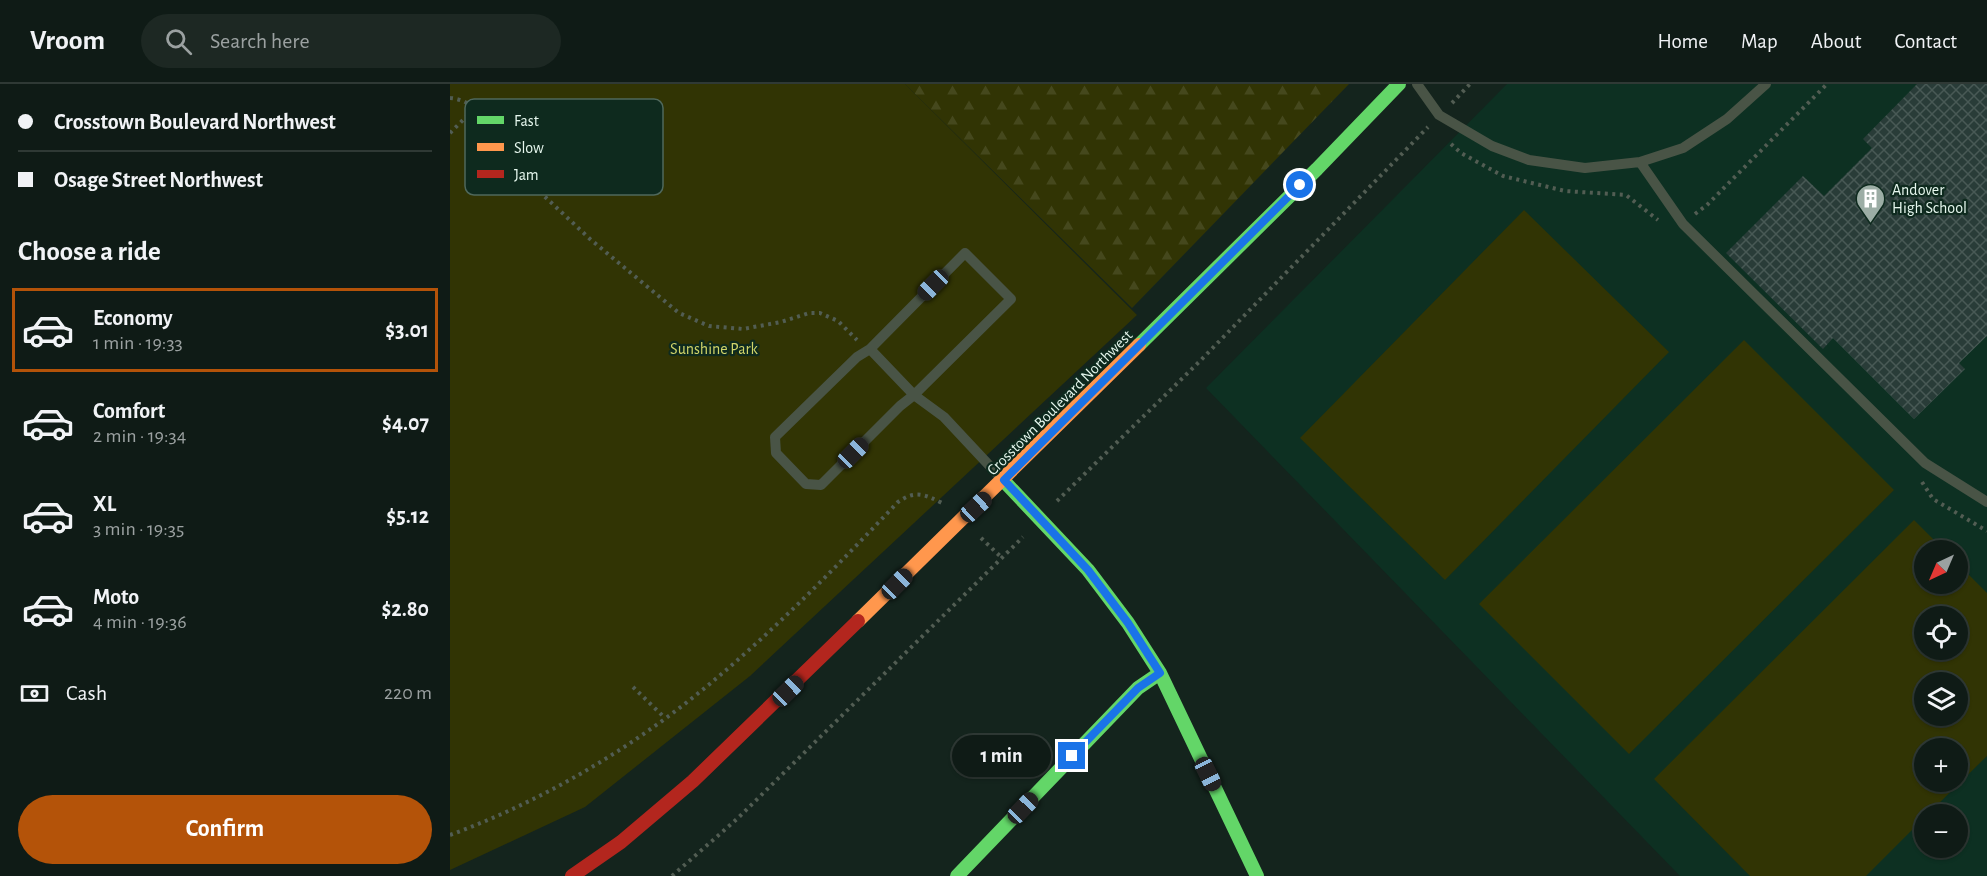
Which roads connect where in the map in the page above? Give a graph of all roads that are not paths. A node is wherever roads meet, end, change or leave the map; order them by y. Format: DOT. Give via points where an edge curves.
graph roads {
  1 [pos="1399,84"];
  2 [pos="1417,84"];
  3 [pos="1766,84"];
  4 [pos="1640,162"];
  5 [pos="870,349"];
  6 [pos="914,394"];
  7 [pos="1004,480"];
  8 [pos="1987,502"];
  9 [pos="1160,673"];
  10 [pos="572,876"];
  11 [pos="957,876"];
  12 [pos="1257,876"];
  1 -- 7 [label="street, Crosstown Boulevard Northwest"];
  2 -- 4 [label="lane" via="1439,115 1512,155 1586,168"];
  3 -- 4 [label="lane" via="1728,119 1683,148"];
  4 -- 8 [label="lane" via="1683,224 1916,455"];
  5 -- 6 [label="lane"];
  5 -- 6 [label="lane" via="775,437 776,453 806,484 821,485"];
  5 -- 6 [label="lane" via="965,253 1011,299"];
  6 -- 7 [label="lane" via="944,417"];
  7 -- 9 [label="street" via="1088,570"];
  7 -- 10 [label="street, Crosstown Boulevard Northwest" via="693,781 621,842"];
  9 -- 11 [label="street" via="1138,688"];
  9 -- 12 [label="street"];
}
